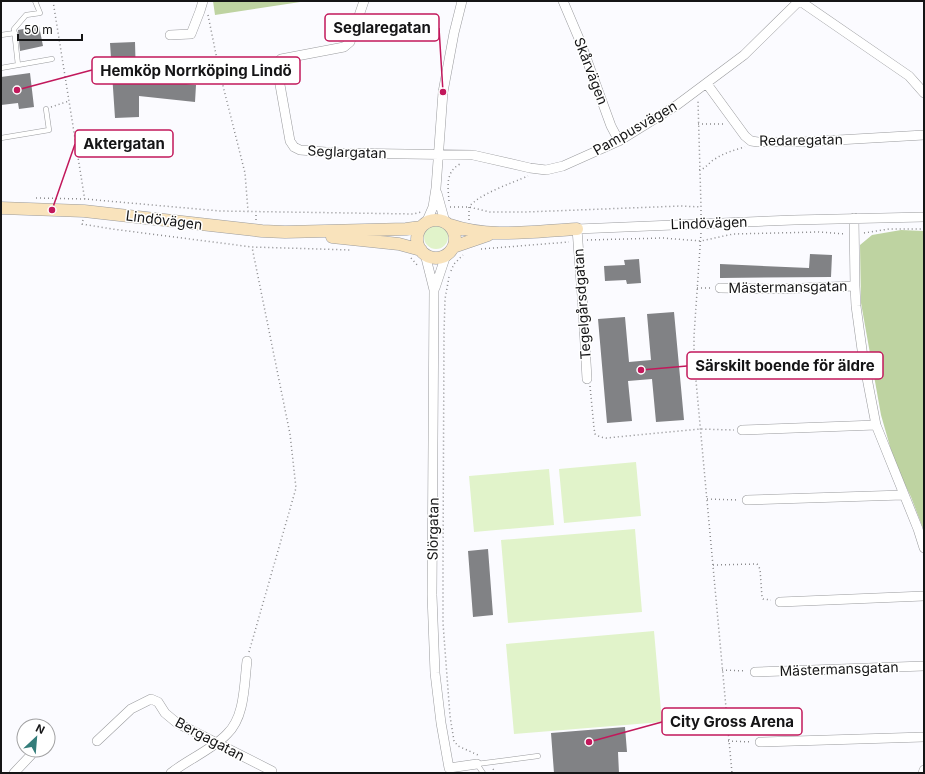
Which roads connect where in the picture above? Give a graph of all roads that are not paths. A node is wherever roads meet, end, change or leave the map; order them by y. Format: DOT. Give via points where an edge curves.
graph roads {
  1 [pos="36,1"];
  2 [pos="364,1"];
  3 [pos="462,1"];
  4 [pos="563,1"];
  5 [pos="799,1"];
  6 [pos="203,2"];
  7 [pos="15,33"];
  8 [pos="1,35"];
  9 [pos="170,35"];
  10 [pos="52,59"];
  11 [pos="18,65"];
  12 [pos="1,68"];
  13 [pos="707,84"];
  14 [pos="924,93"];
  15 [pos="46,109"];
  16 [pos="924,135"];
  17 [pos="1,138"];
  18 [pos="619,141"];
  19 [pos="438,153"];
  20 [pos="437,207"];
  21 [pos="1,208"];
  22 [pos="44,209"];
  23 [pos="1,214"];
  24 [pos="924,216"];
  25 [pos="854,218"];
  26 [pos="447,223"];
  27 [pos="424,225"];
  28 [pos="285,232"];
  29 [pos="577,235"];
  30 [pos="473,240"];
  31 [pos="450,251"];
  32 [pos="423,252"];
  33 [pos="855,286"];
  34 [pos="720,288"];
  35 [pos="434,290"];
  36 [pos="863,357"];
  37 [pos="728,362"];
  38 [pos="587,380"];
  39 [pos="876,425"];
  40 [pos="742,430"];
  41 [pos="903,495"];
  42 [pos="747,500"];
  43 [pos="924,548"];
  44 [pos="924,596"];
  45 [pos="780,602"];
  46 [pos="247,661"];
  47 [pos="924,666"];
  48 [pos="755,672"];
  49 [pos="924,737"];
  50 [pos="97,741"];
  51 [pos="760,742"];
  52 [pos="215,743"];
  53 [pos="538,756"];
  54 [pos="27,758"];
  55 [pos="481,763"];
  56 [pos="449,770"];
  57 [pos="924,770"];
  58 [pos="272,771"];
  59 [pos="14,773"];
  60 [pos="171,773"];
  61 [pos="483,773"];
  62 [pos="923,773"];
  1 -- 7 [label="lane" via="40,13 26,15 14,29"];
  2 -- 19 [label="street, Seglargatan" via="350,42 344,47 281,59 277,63 290,141 300,150 339,153"];
  3 -- 19 [label="street" via="443,92"];
  4 -- 18 [label="street, Skårvägen"];
  5 -- 13 [label="street, Pampusvägen" via="744,55"];
  5 -- 14 [label="street" via="909,76"];
  6 -- 9 [label="street" via="191,34"];
  7 -- 8 [label="lane"];
  7 -- 11 [label="lane"];
  10 -- 11 [label="lane"];
  11 -- 12 [label="lane"];
  13 -- 16 [label="street, Redaregatan" via="751,141 803,142"];
  13 -- 18 [label="street, Pampusvägen"];
  15 -- 17 [label="lane" via="49,130"];
  18 -- 19 [label="street, Pampusvägen" via="562,166 546,170 473,155"];
  19 -- 20 [label="street"];
  20 -- 26 [label="street"];
  20 -- 27 [label="street"];
  21 -- 22 [label="main road, Lindövägen"];
  22 -- 23 [label="main road, Lindövägen"];
  22 -- 28 [label="main road, Lindövägen" via="84,205 262,231"];
  24 -- 25 [label="street, Lindövägen"];
  25 -- 29 [label="street, Lindövägen" via="701,224"];
  25 -- 33 [label="street, Mästermansgatan"];
  26 -- 27 [label="main road" via="432,220"];
  26 -- 30 [label="main road"];
  26 -- 31 [label="main road" via="455,236"];
  27 -- 28 [label="main road, Lindövägen" via="406,229"];
  27 -- 32 [label="main road" via="417,239"];
  28 -- 32 [label="main road, Lindövägen" via="399,244"];
  29 -- 30 [label="main road, Lindövägen" via="494,233"];
  29 -- 38 [label="street, Tegelgårsdgatan"];
  30 -- 31 [label="main road, Lindövägen"];
  31 -- 32 [label="main road" via="435,258"];
  31 -- 35 [label="street, Slörgatan"];
  32 -- 35 [label="street, Slörgatan"];
  33 -- 34 [label="street, Mästermansgatan"];
  33 -- 36 [label="street, Mästermansgatan"];
  35 -- 56 [label="street, Slörgatan" via="432,595 435,672"];
  36 -- 37 [label="street"];
  36 -- 39 [label="street, Mästermansgatan"];
  39 -- 40 [label="street"];
  39 -- 41 [label="street, Mästermansgatan"];
  41 -- 42 [label="street"];
  41 -- 43 [label="street, Mästermansgatan"];
  44 -- 45 [label="street"];
  46 -- 52 [label="street" via="242,702 237,719 227,734"];
  47 -- 48 [label="street, Mästermansgatan"];
  49 -- 51 [label="street"];
  50 -- 52 [label="street, Bergagatan" via="131,709 151,699 158,702 176,724"];
  52 -- 58 [label="street, Bergagatan"];
  52 -- 60 [label="street"];
  53 -- 55 [label="lane, Slörgatan"];
  54 -- 59 [label="street"];
  55 -- 56 [label="street, Slörgatan"];
  55 -- 61 [label="lane"];
  57 -- 62 [label="street"];
}
